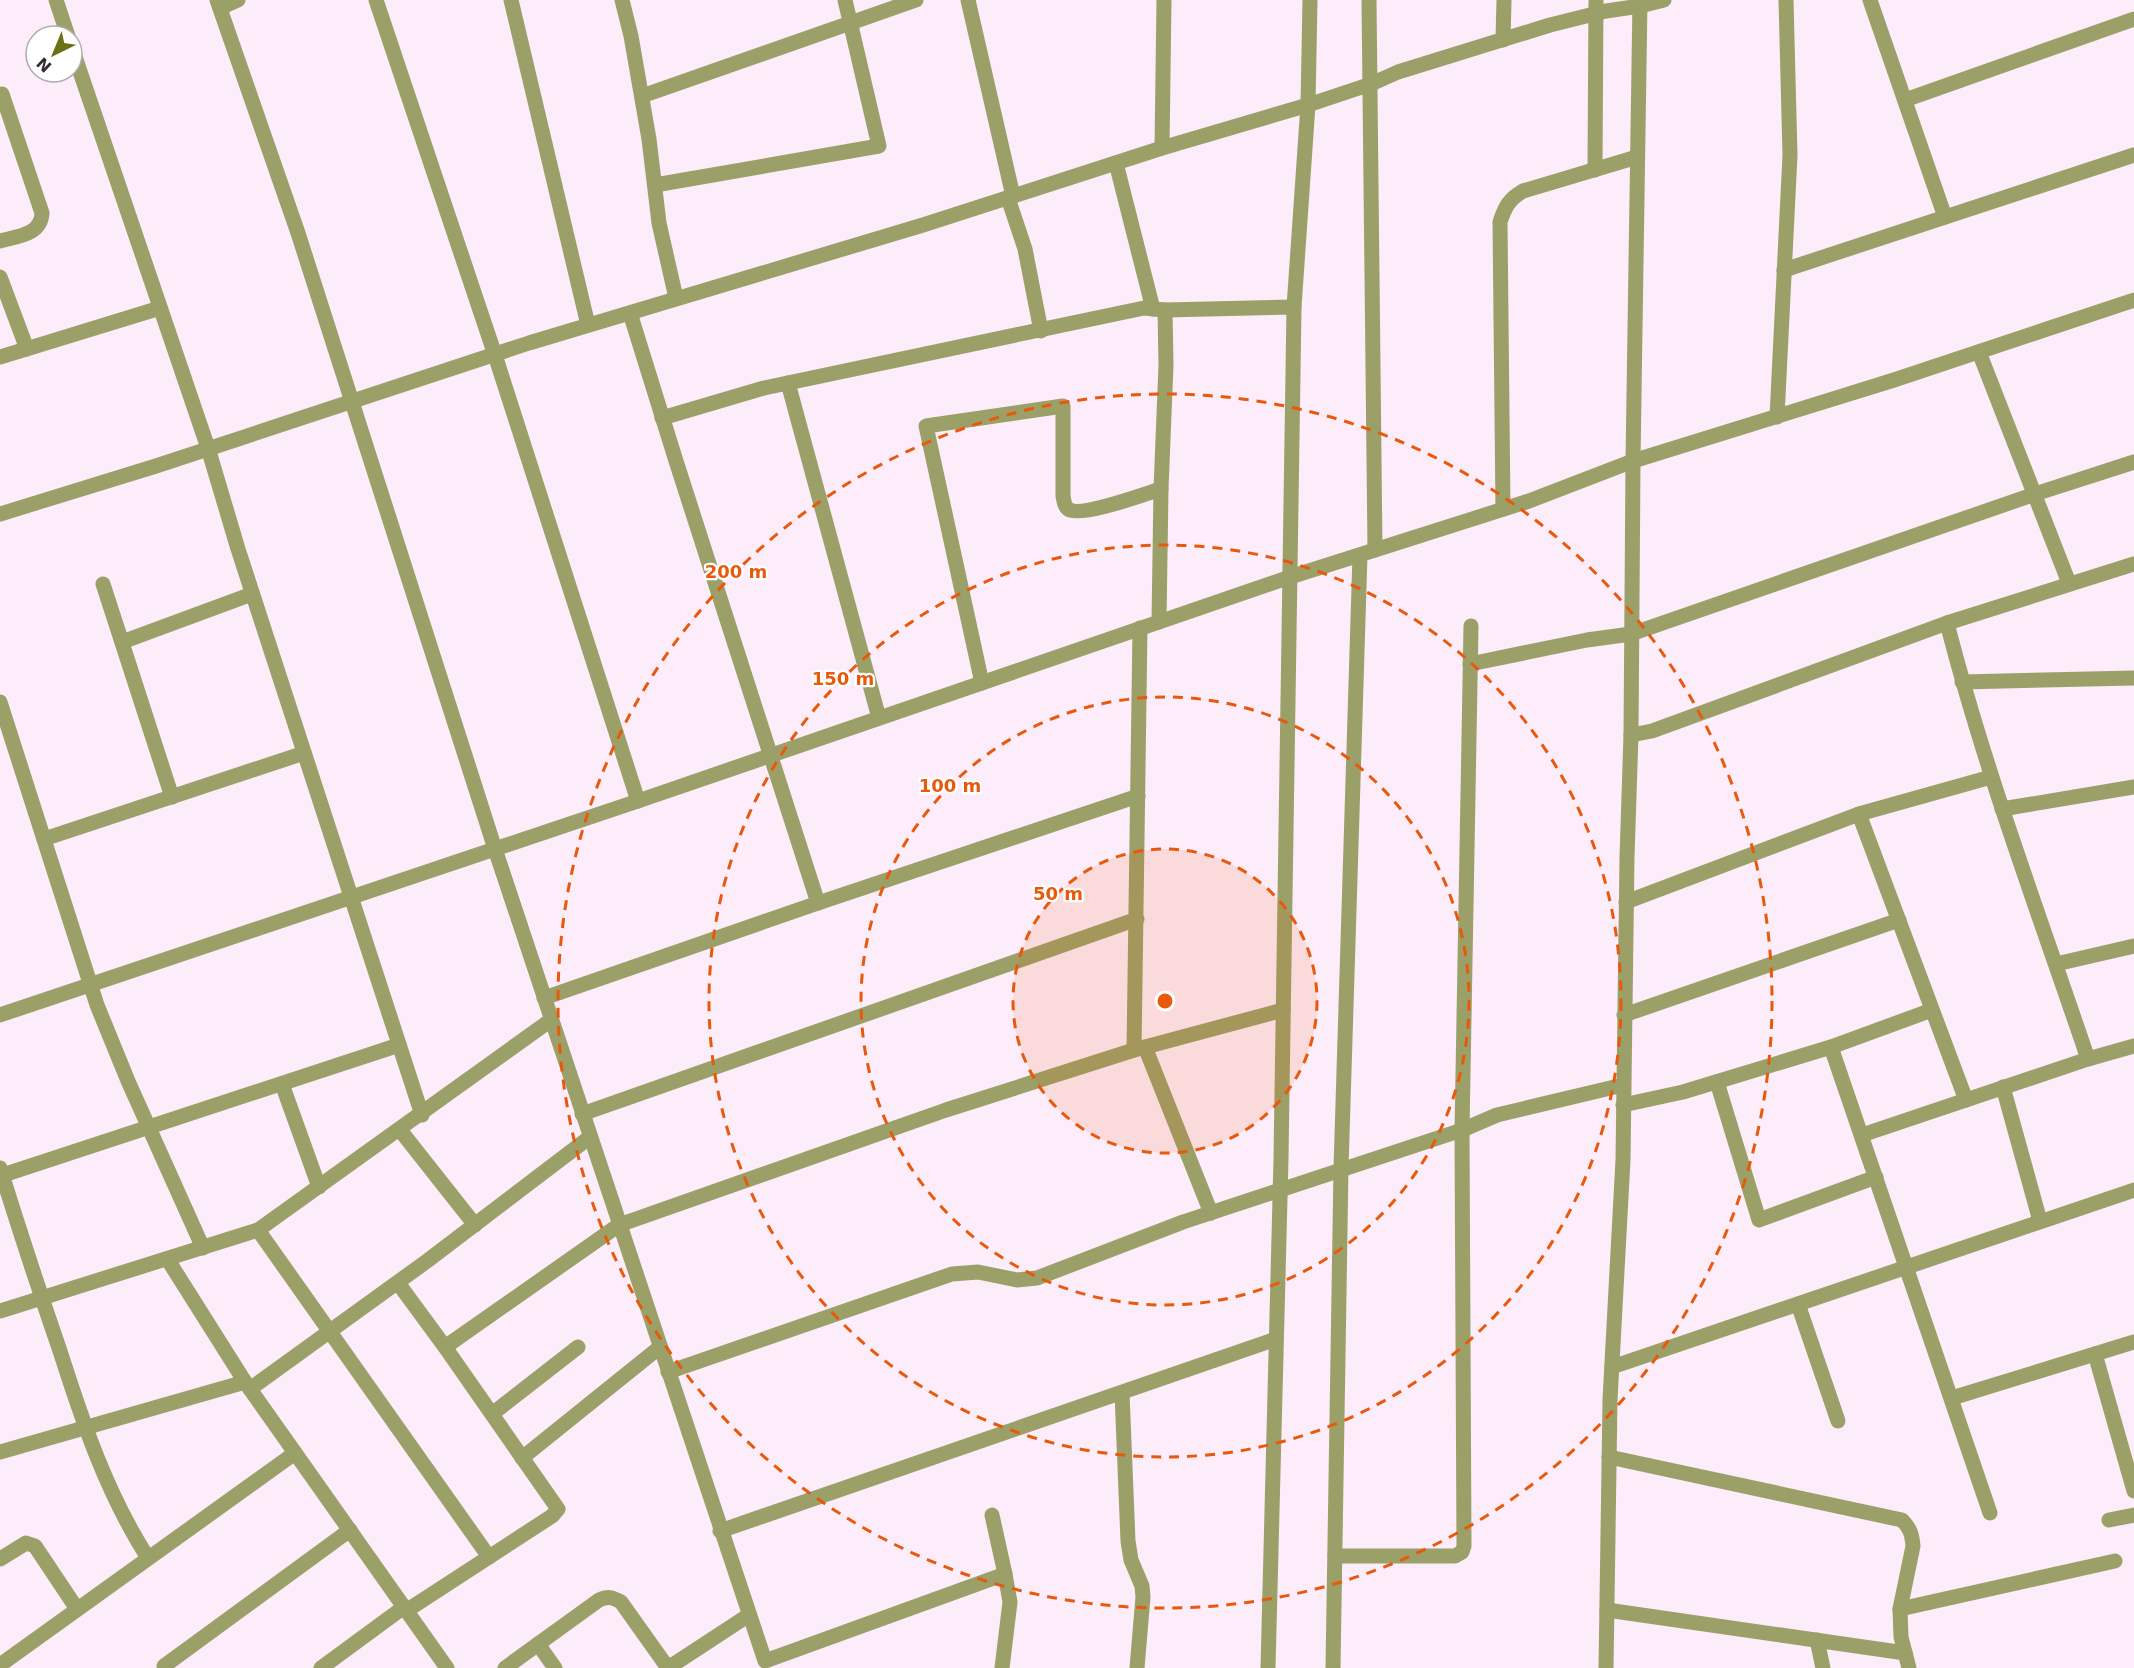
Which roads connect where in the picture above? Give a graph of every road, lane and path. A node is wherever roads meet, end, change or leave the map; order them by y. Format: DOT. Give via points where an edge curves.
graph roads {
  1 [pos="56,0"];
  2 [pos="238,0"];
  3 [pos="376,0"];
  4 [pos="512,0"];
  5 [pos="622,0"];
  6 [pos="845,0"];
  7 [pos="916,0"];
  8 [pos="968,0"];
  9 [pos="1164,0"];
  10 [pos="1310,0"];
  11 [pos="1370,0"];
  12 [pos="1504,0"];
  13 [pos="1664,0"];
  14 [pos="1786,0"];
  15 [pos="1870,0"];
  16 [pos="1640,3"];
  17 [pos="218,4"];
  18 [pos="1595,7"];
  19 [pos="2134,19"];
  20 [pos="850,23"];
  21 [pos="64,24"];
  22 [pos="1503,40"];
  23 [pos="84,83"];
  24 [pos="1371,84"];
  25 [pos="2,94"];
  26 [pos="642,96"];
  27 [pos="1905,100"];
  28 [pos="1308,105"];
  29 [pos="1162,148"];
  30 [pos="2134,155"];
  31 [pos="1637,158"];
  32 [pos="1116,163"];
  33 [pos="1595,170"];
  34 [pos="655,185"];
  35 [pos="1011,197"];
  36 [pos="1945,217"];
  37 [pos="0,241"];
  38 [pos="1784,270"];
  39 [pos="0,277"];
  40 [pos="676,298"];
  41 [pos="2134,300"];
  42 [pos="1294,307"];
  43 [pos="160,308"];
  44 [pos="1159,309"];
  45 [pos="630,313"];
  46 [pos="588,325"];
  47 [pos="1041,331"];
  48 [pos="27,349"];
  49 [pos="1979,352"];
  50 [pos="495,355"];
  51 [pos="0,357"];
  52 [pos="788,383"];
  53 [pos="351,401"];
  54 [pos="1777,417"];
  55 [pos="662,418"];
  56 [pos="208,448"];
  57 [pos="1633,461"];
  58 [pos="2134,462"];
  59 [pos="1161,489"];
  60 [pos="2035,494"];
  61 [pos="1503,509"];
  62 [pos="0,514"];
  63 [pos="1367,552"];
  64 [pos="2134,564"];
  65 [pos="1290,577"];
  66 [pos="2069,583"];
  67 [pos="103,584"];
  68 [pos="252,594"];
  69 [pos="1159,622"];
  70 [pos="1947,623"];
  71 [pos="1471,626"];
  72 [pos="1140,628"];
  73 [pos="1631,634"];
  74 [pos="122,642"];
  75 [pos="1470,664"];
  76 [pos="2134,678"];
  77 [pos="1962,682"];
  78 [pos="982,683"];
  79 [pos="0,702"];
  80 [pos="879,718"];
  81 [pos="1631,735"];
  82 [pos="304,753"];
  83 [pos="770,756"];
  84 [pos="1991,777"];
  85 [pos="2134,787"];
  86 [pos="1138,796"];
  87 [pos="172,797"];
  88 [pos="638,801"];
  89 [pos="2002,809"];
  90 [pos="1859,814"];
  91 [pos="44,839"];
  92 [pos="495,849"];
  93 [pos="350,897"];
  94 [pos="1626,902"];
  95 [pos="818,903"];
  96 [pos="1137,919"];
  97 [pos="1899,920"];
  98 [pos="2134,946"];
  99 [pos="2056,964"];
  100 [pos="90,985"];
  101 [pos="544,998"];
  102 [pos="1283,1010"];
  103 [pos="1932,1010"];
  104 [pos="0,1015"];
  105 [pos="1624,1015"];
  106 [pos="551,1020"];
  107 [pos="399,1045"];
  108 [pos="2134,1046"];
  109 [pos="1831,1047"];
  110 [pos="1139,1049"];
  111 [pos="2088,1059"];
  112 [pos="1717,1082"];
  113 [pos="282,1084"];
  114 [pos="1623,1085"];
  115 [pos="2003,1088"];
  116 [pos="1966,1100"];
  117 [pos="1623,1105"];
  118 [pos="582,1114"];
  119 [pos="422,1115"];
  120 [pos="149,1128"];
  121 [pos="400,1130"];
  122 [pos="1462,1130"];
  123 [pos="1862,1135"];
  124 [pos="590,1137"];
  125 [pos="1341,1168"];
  126 [pos="1,1173"];
  127 [pos="1876,1177"];
  128 [pos="319,1187"];
  129 [pos="1280,1189"];
  130 [pos="2134,1190"];
  131 [pos="1211,1213"];
  132 [pos="2040,1221"];
  133 [pos="475,1225"];
  134 [pos="619,1225"];
  135 [pos="258,1230"];
  136 [pos="203,1248"];
  137 [pos="168,1260"];
  138 [pos="1907,1266"];
  139 [pos="398,1283"];
  140 [pos="42,1298"];
  141 [pos="1798,1304"];
  142 [pos="0,1311"];
  143 [pos="329,1332"];
  144 [pos="1276,1339"];
  145 [pos="2134,1342"];
  146 [pos="445,1347"];
  147 [pos="578,1347"];
  148 [pos="660,1347"];
  149 [pos="2095,1354"];
  150 [pos="1612,1367"];
  151 [pos="668,1372"];
  152 [pos="248,1385"];
  153 [pos="1122,1393"];
  154 [pos="1952,1398"];
  155 [pos="492,1414"];
  156 [pos="1838,1421"];
  157 [pos="85,1427"];
  158 [pos="0,1452"];
  159 [pos="295,1453"];
  160 [pos="1609,1457"];
  161 [pos="522,1458"];
  162 [pos="2134,1491"];
  163 [pos="1990,1514"];
  164 [pos="992,1515"];
  165 [pos="2134,1515"];
  166 [pos="2109,1520"];
  167 [pos="350,1530"];
  168 [pos="720,1531"];
  169 [pos="1335,1556"];
  170 [pos="489,1557"];
  171 [pos="148,1558"];
  172 [pos="0,1559"];
  173 [pos="2115,1561"];
  174 [pos="1005,1574"];
  175 [pos="77,1609"];
  176 [pos="405,1609"];
  177 [pos="1900,1609"];
  178 [pos="1607,1610"];
  179 [pos="749,1615"];
  180 [pos="1817,1640"];
  181 [pos="538,1644"];
  182 [pos="1905,1653"];
  183 [pos="764,1664"];
  184 [pos="0,1665"];
  185 [pos="164,1667"];
  186 [pos="321,1668"];
  187 [pos="447,1668"];
  188 [pos="505,1668"];
  189 [pos="555,1668"];
  190 [pos="668,1668"];
  191 [pos="1002,1668"];
  192 [pos="1137,1668"];
  193 [pos="1268,1668"];
  194 [pos="1333,1668"];
  195 [pos="1606,1668"];
  196 [pos="1823,1668"];
  197 [pos="1909,1668"];
  1 -- 21 [label="street"];
  2 -- 17 [label="street"];
  3 -- 50 [label="street"];
  4 -- 46 [label="street"];
  5 -- 26 [label="street"];
  6 -- 20 [label="street"];
  7 -- 20 [label="street"];
  8 -- 35 [label="street"];
  9 -- 29 [label="street"];
  10 -- 28 [label="street"];
  11 -- 24 [label="street"];
  12 -- 22 [label="street"];
  13 -- 16 [label="street"];
  14 -- 38 [label="street" via="1790,155"];
  15 -- 27 [label="street"];
  16 -- 18 [label="street"];
  16 -- 31 [label="street"];
  17 -- 53 [label="street" via="298,233"];
  18 -- 22 [label="street"];
  18 -- 33 [label="street"];
  19 -- 27 [label="street"];
  20 -- 26 [label="street"];
  20 -- 34 [label="street" via="879,146"];
  22 -- 24 [label="street"];
  23 -- 43 [label="street"];
  24 -- 28 [label="street"];
  24 -- 63 [label="street"];
  25 -- 37 [label="street" via="42,221 27,234"];
  26 -- 34 [label="street"];
  27 -- 36 [label="street"];
  28 -- 29 [label="street"];
  28 -- 42 [label="street"];
  29 -- 32 [label="street"];
  30 -- 36 [label="street"];
  31 -- 33 [label="street"];
  31 -- 57 [label="street"];
  32 -- 35 [label="street"];
  32 -- 44 [label="street"];
  33 -- 61 [label="street" via="1513,196 1505,205 1500,222"];
  34 -- 40 [label="street" via="659,223"];
  35 -- 40 [label="street"];
  35 -- 47 [label="street"];
  36 -- 38 [label="street"];
  38 -- 54 [label="street"];
  39 -- 48 [label="street"];
  40 -- 45 [label="street"];
  41 -- 49 [label="street"];
  42 -- 44 [label="street"];
  42 -- 65 [label="street"];
  43 -- 48 [label="street"];
  43 -- 56 [label="street"];
  44 -- 47 [label="street" via="1144,308"];
  44 -- 59 [label="street" via="1166,365"];
  45 -- 46 [label="street"];
  45 -- 55 [label="street"];
  46 -- 50 [label="street"];
  47 -- 52 [label="street"];
  48 -- 51 [label="street"];
  49 -- 54 [label="street"];
  49 -- 60 [label="street"];
  50 -- 53 [label="street"];
  50 -- 88 [label="street"];
  52 -- 55 [label="street"];
  52 -- 80 [label="street"];
  53 -- 56 [label="street"];
  53 -- 92 [label="street"];
  54 -- 57 [label="street"];
  55 -- 83 [label="street"];
  56 -- 62 [label="street"];
  56 -- 68 [label="street"];
  57 -- 61 [label="street"];
  57 -- 73 [label="street"];
  58 -- 60 [label="street"];
  59 -- 69 [label="street"];
  59 -- 78 [label="street" via="1085,511 1070,511 1063,496 1063,406 926,426"];
  60 -- 66 [label="street"];
  60 -- 73 [label="street"];
  61 -- 63 [label="street"];
  63 -- 65 [label="street"];
  63 -- 125 [label="street"];
  64 -- 66 [label="street"];
  65 -- 69 [label="street"];
  65 -- 102 [label="street"];
  66 -- 70 [label="street"];
  67 -- 74 [label="street"];
  68 -- 74 [label="street"];
  68 -- 82 [label="street"];
  69 -- 72 [label="street"];
  70 -- 77 [label="street"];
  70 -- 81 [label="street" via="1674,723"];
  71 -- 75 [label="street"];
  72 -- 78 [label="street"];
  72 -- 86 [label="street"];
  73 -- 75 [label="street"];
  73 -- 81 [label="street"];
  74 -- 87 [label="street"];
  75 -- 122 [label="street"];
  76 -- 77 [label="street"];
  77 -- 84 [label="street"];
  78 -- 80 [label="street"];
  79 -- 91 [label="street"];
  80 -- 83 [label="street"];
  81 -- 94 [label="street"];
  82 -- 87 [label="street"];
  82 -- 93 [label="street"];
  83 -- 88 [label="street"];
  83 -- 95 [label="street"];
  84 -- 89 [label="street"];
  84 -- 90 [label="street"];
  85 -- 89 [label="street"];
  86 -- 95 [label="street"];
  86 -- 96 [label="street"];
  87 -- 91 [label="street"];
  88 -- 92 [label="street"];
  89 -- 99 [label="street"];
  90 -- 94 [label="street"];
  90 -- 97 [label="street"];
  91 -- 100 [label="street"];
  92 -- 93 [label="street"];
  92 -- 101 [label="street"];
  93 -- 100 [label="street"];
  93 -- 107 [label="street"];
  94 -- 105 [label="street"];
  95 -- 101 [label="street"];
  96 -- 110 [label="street"];
  96 -- 118 [label="street"];
  97 -- 103 [label="street"];
  97 -- 105 [label="street"];
  98 -- 99 [label="street"];
  99 -- 111 [label="street"];
  100 -- 104 [label="street"];
  100 -- 120 [label="street"];
  101 -- 106 [label="street"];
  102 -- 110 [label="street"];
  102 -- 129 [label="street"];
  103 -- 109 [label="street"];
  103 -- 116 [label="street"];
  105 -- 114 [label="street"];
  106 -- 118 [label="street"];
  106 -- 119 [label="street"];
  107 -- 113 [label="street"];
  107 -- 119 [label="street"];
  108 -- 111 [label="street"];
  109 -- 112 [label="street"];
  109 -- 123 [label="street"];
  110 -- 131 [label="street"];
  110 -- 134 [label="street" via="946,1110"];
  111 -- 115 [label="street"];
  112 -- 117 [label="street"];
  112 -- 127 [label="street" via="1759,1220"];
  113 -- 120 [label="street"];
  113 -- 128 [label="street"];
  114 -- 117 [label="street"];
  114 -- 122 [label="street" via="1497,1115"];
  115 -- 116 [label="street"];
  115 -- 132 [label="street"];
  116 -- 123 [label="street"];
  117 -- 150 [label="street"];
  118 -- 124 [label="street"];
  119 -- 121 [label="street"];
  120 -- 126 [label="street"];
  120 -- 136 [label="street"];
  121 -- 128 [label="street"];
  121 -- 133 [label="street"];
  122 -- 125 [label="street"];
  122 -- 169 [label="street" via="1464,1546 1455,1556"];
  123 -- 127 [label="street"];
  124 -- 133 [label="street"];
  124 -- 134 [label="street"];
  125 -- 129 [label="street"];
  125 -- 169 [label="street"];
  126 -- 140 [label="street"];
  127 -- 138 [label="street"];
  128 -- 135 [label="street"];
  129 -- 131 [label="street"];
  129 -- 144 [label="street"];
  130 -- 132 [label="street"];
  131 -- 151 [label="street" via="1036,1278 1017,1280 978,1272 952,1274"];
  132 -- 138 [label="street"];
  133 -- 139 [label="street"];
  134 -- 146 [label="street"];
  134 -- 148 [label="street"];
  135 -- 136 [label="street"];
  135 -- 143 [label="street"];
  136 -- 137 [label="street"];
  137 -- 140 [label="street"];
  137 -- 152 [label="street"];
  138 -- 141 [label="street"];
  138 -- 154 [label="street"];
  139 -- 143 [label="street"];
  139 -- 146 [label="street"];
  140 -- 142 [label="street"];
  140 -- 157 [label="street"];
  141 -- 150 [label="street"];
  141 -- 156 [label="street"];
  143 -- 152 [label="street"];
  143 -- 170 [label="street"];
  144 -- 153 [label="street"];
  144 -- 193 [label="street"];
  145 -- 149 [label="street"];
  146 -- 155 [label="street"];
  147 -- 155 [label="street"];
  148 -- 151 [label="street"];
  148 -- 161 [label="street"];
  149 -- 154 [label="street"];
  149 -- 162 [label="street"];
  150 -- 160 [label="street"];
  151 -- 168 [label="street"];
  152 -- 157 [label="street"];
  152 -- 159 [label="street"];
  153 -- 168 [label="street"];
  153 -- 192 [label="street" via="1128,1541 1143,1597"];
  154 -- 163 [label="street"];
  155 -- 161 [label="street"];
  157 -- 158 [label="street"];
  157 -- 171 [label="street" via="117,1504"];
  159 -- 167 [label="street"];
  159 -- 171 [label="street"];
  160 -- 177 [label="street" via="1902,1520 1909,1527 1913,1546"];
  160 -- 178 [label="street"];
  161 -- 170 [label="street" via="558,1509"];
  164 -- 174 [label="street"];
  165 -- 166 [label="street"];
  167 -- 176 [label="street"];
  167 -- 185 [label="street"];
  168 -- 179 [label="street"];
  169 -- 194 [label="street"];
  170 -- 176 [label="street"];
  171 -- 175 [label="street"];
  172 -- 175 [label="street" via="26,1543 35,1546"];
  173 -- 177 [label="street"];
  174 -- 183 [label="street"];
  174 -- 191 [label="street" via="1010,1602"];
  175 -- 184 [label="street"];
  176 -- 186 [label="street"];
  176 -- 187 [label="street"];
  177 -- 182 [label="street"];
  178 -- 180 [label="street"];
  178 -- 195 [label="street"];
  179 -- 183 [label="street"];
  179 -- 190 [label="street"];
  180 -- 182 [label="street"];
  180 -- 196 [label="street"];
  181 -- 188 [label="street"];
  181 -- 189 [label="street"];
  181 -- 190 [label="street" via="598,1600 613,1597 621,1602"];
  182 -- 197 [label="street"];
}
